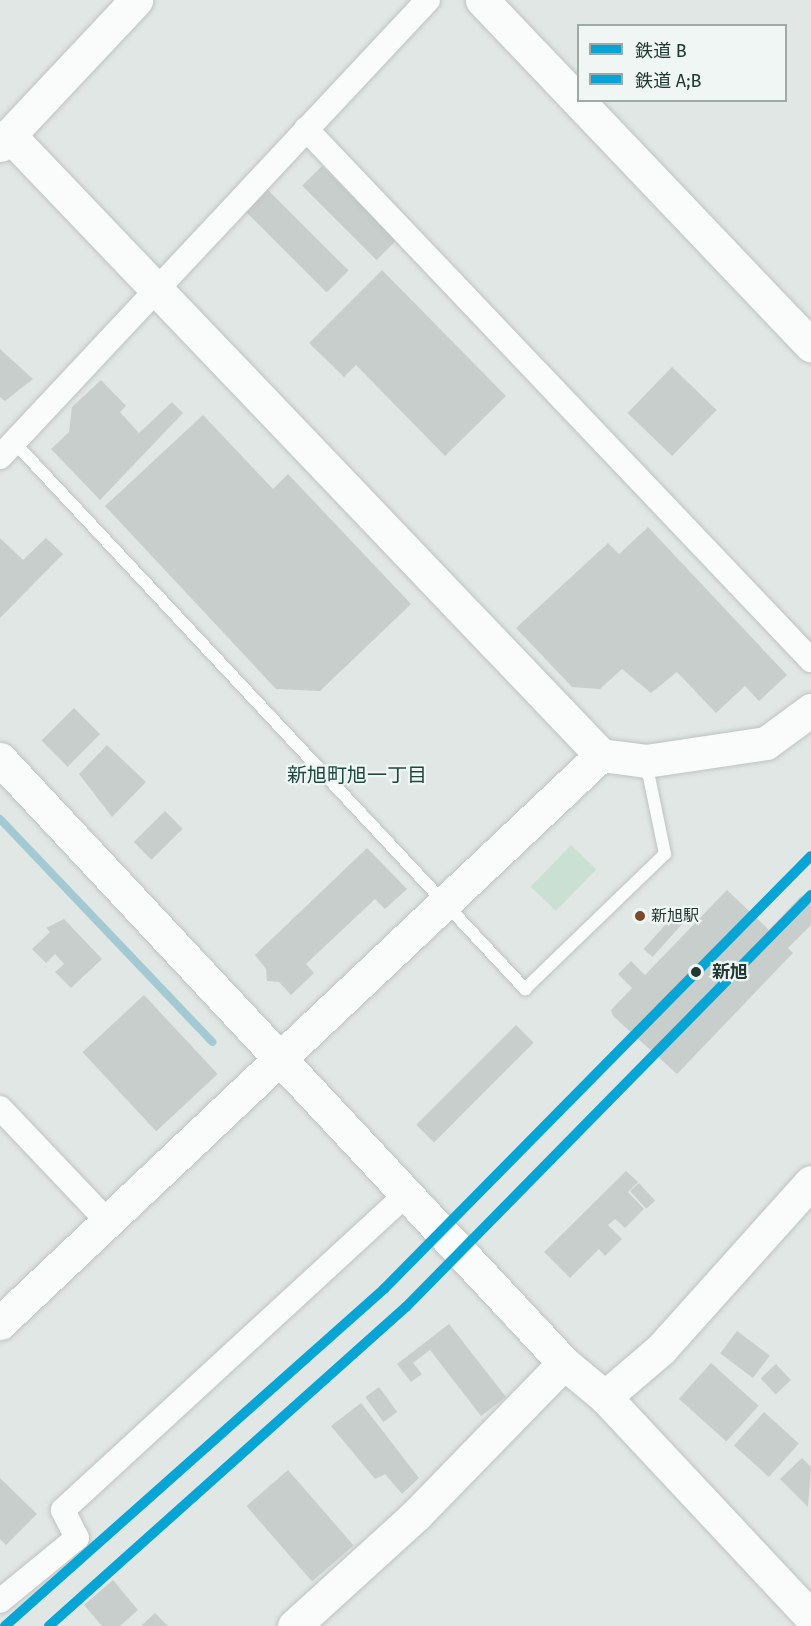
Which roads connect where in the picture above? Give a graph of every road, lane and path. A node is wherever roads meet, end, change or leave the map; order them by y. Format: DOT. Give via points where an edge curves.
graph roads {
  1 [pos="136,0"];
  2 [pos="428,0"];
  3 [pos="482,0"];
  4 [pos="577,100"];
  5 [pos="579,102"];
  6 [pos="306,129"];
  7 [pos="5,140"];
  8 [pos="157,290"];
  9 [pos="811,346"];
  10 [pos="7,449"];
  11 [pos="811,660"];
  12 [pos="811,710"];
  13 [pos="602,755"];
  14 [pos="0,759"];
  15 [pos="646,760"];
  16 [pos="447,906"];
  17 [pos="281,1059"];
  18 [pos="0,1108"];
  19 [pos="811,1182"];
  20 [pos="407,1194"];
  21 [pos="108,1222"];
  22 [pos="0,1323"];
  23 [pos="564,1363"];
  24 [pos="605,1397"];
  25 [pos="0,1601"];
  26 [pos="811,1617"];
  27 [pos="294,1626"];
  1 -- 7 [label="street"];
  2 -- 6 [label="street"];
  3 -- 4 [label="street"];
  5 -- 9 [label="street"];
  6 -- 8 [label="street"];
  6 -- 11 [label="street"];
  7 -- 8 [label="street"];
  8 -- 10 [label="street"];
  8 -- 13 [label="street"];
  10 -- 16 [label="lane"];
  12 -- 15 [label="street" via="766,743"];
  13 -- 15 [label="street"];
  13 -- 16 [label="street"];
  14 -- 17 [label="street"];
  15 -- 16 [label="lane" via="665,854 538,981 525,989"];
  16 -- 17 [label="street"];
  17 -- 20 [label="street"];
  17 -- 21 [label="street"];
  18 -- 21 [label="street"];
  19 -- 24 [label="street" via="661,1349"];
  20 -- 23 [label="street"];
  20 -- 25 [label="street" via="63,1510 77,1538"];
  21 -- 22 [label="street"];
  23 -- 24 [label="street"];
  23 -- 27 [label="street" via="416,1515"];
  24 -- 26 [label="street"];
}
